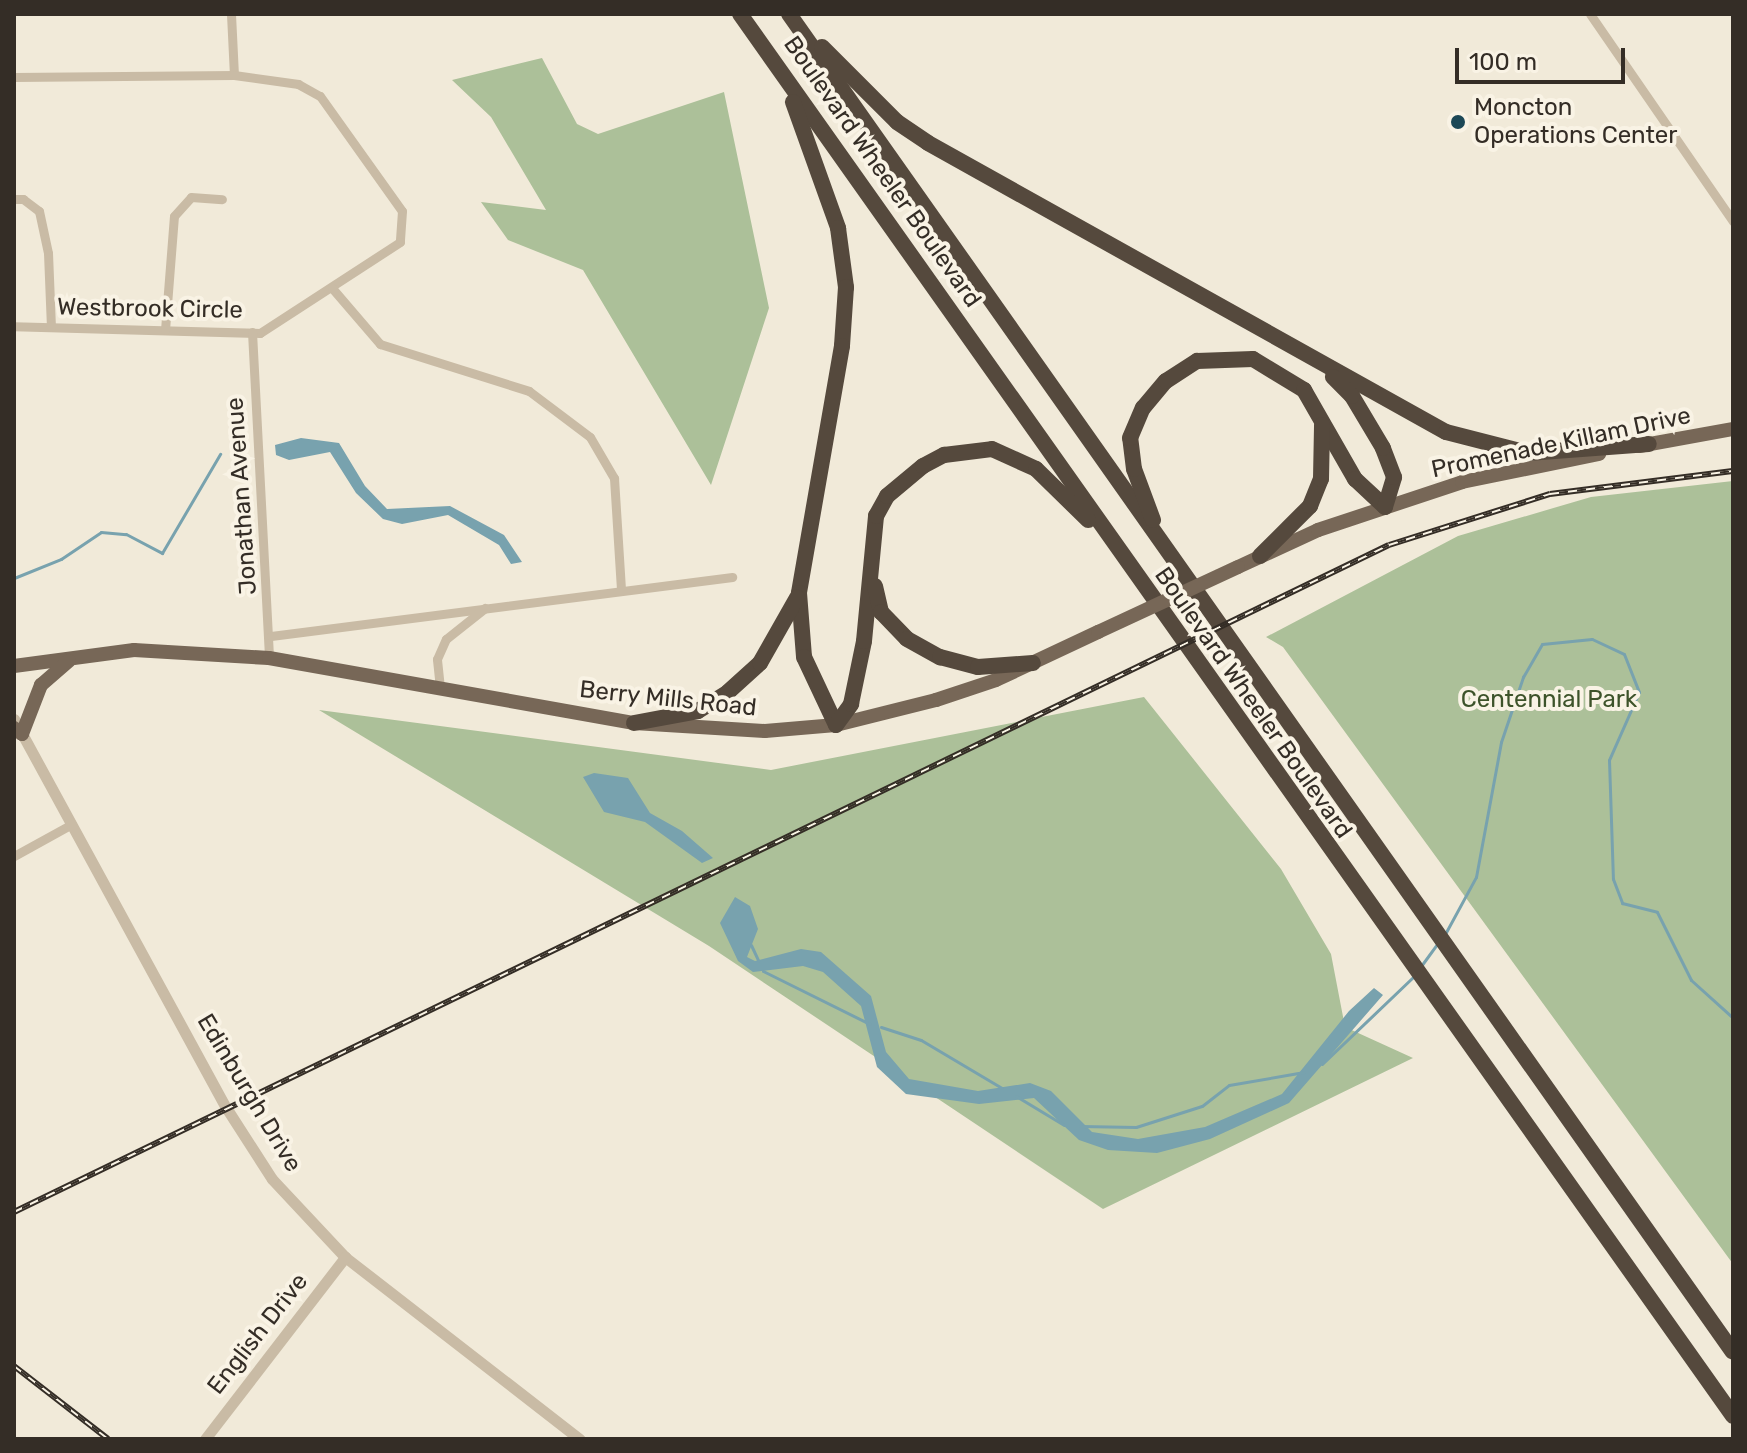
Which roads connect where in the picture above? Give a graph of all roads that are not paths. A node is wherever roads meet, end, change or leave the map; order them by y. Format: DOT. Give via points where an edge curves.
graph roads {
  1 [pos="231,14"];
  2 [pos="738,14"];
  3 [pos="1590,14"];
  4 [pos="790,15"];
  5 [pos="234,75"];
  6 [pos="14,77"];
  7 [pos="14,199"];
  8 [pos="222,199"];
  9 [pos="1733,221"];
  10 [pos="332,288"];
  11 [pos="14,326"];
  12 [pos="51,327"];
  13 [pos="165,330"];
  14 [pos="252,332"];
  15 [pos="1317,362"];
  16 [pos="1321,420"];
  17 [pos="1733,429"];
  18 [pos="1649,444"];
  19 [pos="1385,507"];
  20 [pos="1109,541"];
  21 [pos="1163,547"];
  22 [pos="1260,556"];
  23 [pos="732,577"];
  24 [pos="872,577"];
  25 [pos="621,590"];
  26 [pos="799,593"];
  27 [pos="1177,596"];
  28 [pos="488,606"];
  29 [pos="271,636"];
  30 [pos="75,657"];
  31 [pos="269,658"];
  32 [pos="1033,663"];
  33 [pos="14,666"];
  34 [pos="440,688"];
  35 [pos="14,719"];
  36 [pos="634,723"];
  37 [pos="836,725"];
  38 [pos="18,731"];
  39 [pos="72,824"];
  40 [pos="14,856"];
  41 [pos="345,1257"];
  42 [pos="1733,1352"];
  43 [pos="1733,1416"];
  44 [pos="205,1439"];
  45 [pos="580,1439"];
  1 -- 5 [label="street"];
  2 -- 20 [label="highway, Boulevard Wheeler Boulevard"];
  2 -- 26 [label="highway" via="798,110 838,228 846,287 842,346"];
  3 -- 9 [label="street"];
  4 -- 15 [label="highway" via="897,122 928,143"];
  4 -- 21 [label="highway, Boulevard Wheeler Boulevard"];
  5 -- 6 [label="street, Westbrook Circle"];
  5 -- 10 [label="street, Westbrook Circle" via="298,84 320,96 402,211 400,242"];
  7 -- 12 [label="street" via="39,211 48,253"];
  8 -- 13 [label="street" via="191,197 174,216"];
  10 -- 14 [label="street, Westbrook Circle" via="260,333"];
  10 -- 25 [label="street" via="380,344 529,391 590,437 614,478"];
  11 -- 12 [label="street, Westbrook Circle"];
  12 -- 13 [label="street, Westbrook Circle"];
  13 -- 14 [label="street, Westbrook Circle"];
  14 -- 29 [label="street, Jonathan Avenue"];
  15 -- 18 [label="highway" via="1446,432 1488,445 1528,453"];
  15 -- 19 [label="highway" via="1352,396 1383,448 1394,477"];
  16 -- 19 [label="highway" via="1355,479"];
  16 -- 21 [label="highway" via="1304,390 1253,359 1197,361 1166,381 1143,408 1130,438 1134,469"];
  16 -- 22 [label="highway" via="1321,479 1310,506"];
  17 -- 18 [label="main road, Promenade Killam Drive"];
  18 -- 19 [label="main road, Promenade Killam Drive" via="1462,482"];
  19 -- 22 [label="main road, Promenade Killam Drive"];
  20 -- 24 [label="highway" via="1036,469 992,449 944,455 887,496 876,516"];
  20 -- 43 [label="highway, Boulevard Wheeler Boulevard"];
  21 -- 42 [label="highway, Boulevard Wheeler Boulevard"];
  22 -- 27 [label="main road, Promenade Killam Drive, bridge"];
  23 -- 25 [label="street"];
  24 -- 32 [label="highway" via="881,612 907,639 940,657 978,667"];
  24 -- 37 [label="highway" via="851,704"];
  25 -- 28 [label="street"];
  26 -- 36 [label="highway" via="760,663 728,692 698,711"];
  26 -- 37 [label="highway" via="804,657"];
  27 -- 32 [label="main road, Berry Mills Road, bridge"];
  28 -- 29 [label="street"];
  28 -- 34 [label="street" via="446,639 437,659"];
  29 -- 31 [label="street, Jonathan Avenue"];
  30 -- 31 [label="main road, Berry Mills Road" via="134,650"];
  30 -- 33 [label="main road, Berry Mills Road"];
  30 -- 38 [label="main road" via="41,685"];
  31 -- 34 [label="main road, Berry Mills Road"];
  32 -- 37 [label="main road, Berry Mills Road" via="936,700"];
  34 -- 36 [label="main road, Berry Mills Road"];
  35 -- 38 [label="street, Edinburgh Drive"];
  36 -- 37 [label="main road, Berry Mills Road" via="765,731"];
  38 -- 39 [label="street, Edinburgh Drive"];
  39 -- 40 [label="street"];
  39 -- 41 [label="street, Edinburgh Drive" via="252,1150"];
  41 -- 44 [label="street, English Drive"];
  41 -- 45 [label="street, Edinburgh Drive"];
}
